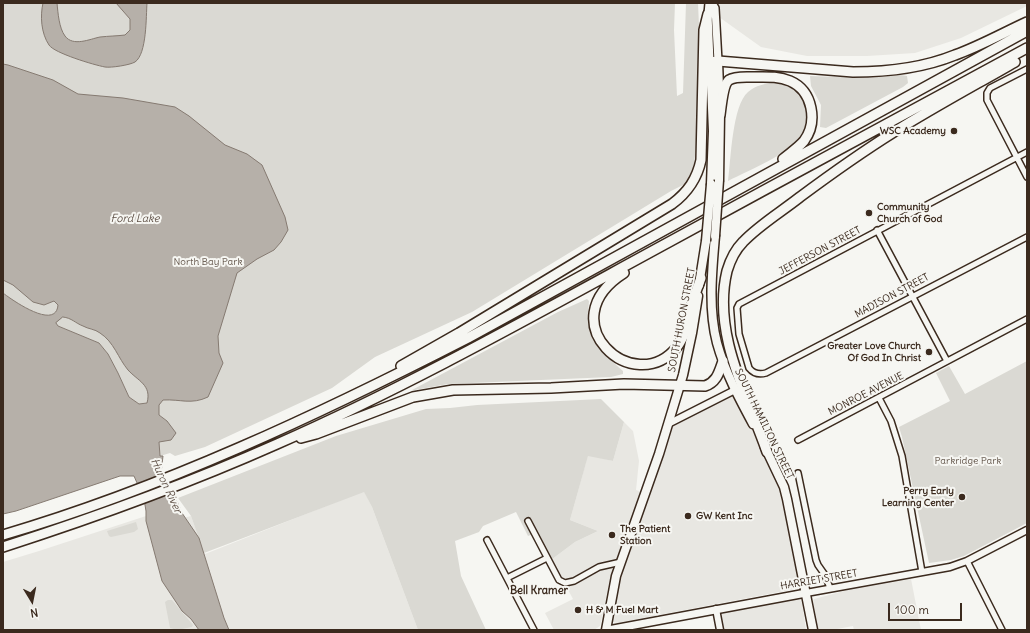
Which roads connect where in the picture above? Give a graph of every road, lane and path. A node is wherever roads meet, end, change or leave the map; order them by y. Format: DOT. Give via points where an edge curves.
graph roads {
  1 [pos="710,3"];
  2 [pos="708,14"];
  3 [pos="1027,22"];
  4 [pos="1027,31"];
  5 [pos="1027,48"];
  6 [pos="1027,55"];
  7 [pos="714,62"];
  8 [pos="1027,69"];
  9 [pos="720,115"];
  10 [pos="1027,152"];
  11 [pos="1017,158"];
  12 [pos="768,172"];
  13 [pos="1027,177"];
  14 [pos="715,182"];
  15 [pos="878,230"];
  16 [pos="1027,237"];
  17 [pos="646,254"];
  18 [pos="712,274"];
  19 [pos="700,278"];
  20 [pos="913,297"];
  21 [pos="1027,319"];
  22 [pos="723,361"];
  23 [pos="947,361"];
  24 [pos="766,373"];
  25 [pos="679,385"];
  26 [pos="376,386"];
  27 [pos="735,390"];
  28 [pos="878,398"];
  29 [pos="668,424"];
  30 [pos="798,440"];
  31 [pos="278,444"];
  32 [pos="767,452"];
  33 [pos="798,473"];
  34 [pos="528,521"];
  35 [pos="1027,530"];
  36 [pos="3,535"];
  37 [pos="487,540"];
  38 [pos="3,547"];
  39 [pos="547,558"];
  40 [pos="967,561"];
  41 [pos="621,562"];
  42 [pos="922,572"];
  43 [pos="507,578"];
  44 [pos="830,588"];
  45 [pos="806,593"];
  46 [pos="716,609"];
  47 [pos="629,628"];
  48 [pos="534,630"];
  49 [pos="607,630"];
  50 [pos="720,630"];
  51 [pos="813,630"];
  52 [pos="1002,630"];
  1 -- 2 [label="main road, SOUTH HURON STREET"];
  1 -- 7 [label="main road, SOUTH HURON STREET" via="715,8"];
  2 -- 7 [label="main road, SOUTH HURON STREET"];
  2 -- 26 [label="highway" via="704,30 701,160 697,175 682,197 397,368"];
  3 -- 7 [label="highway" via="954,56 904,69 853,72"];
  4 -- 12 [label="highway"];
  5 -- 17 [label="highway"];
  6 -- 32 [label="highway" via="936,106 867,149 750,235 735,251 726,279 724,307 727,335 737,376"];
  7 -- 9 [label="main road, SOUTH HURON STREET"];
  7 -- 14 [label="main road, SOUTH HURON STREET"];
  8 -- 11 [label="street" via="990,88 987,93 987,100"];
  9 -- 12 [label="highway" via="728,80 781,78 791,81 805,94 812,119 808,134 800,146"];
  9 -- 14 [label="main road, SOUTH HURON STREET"];
  10 -- 11 [label="street, JEFFERSON STREET"];
  11 -- 13 [label="street"];
  11 -- 15 [label="street, JEFFERSON STREET"];
  12 -- 26 [label="highway"];
  14 -- 18 [label="main road, SOUTH HURON STREET, bridge"];
  14 -- 19 [label="main road, SOUTH HURON STREET, bridge"];
  15 -- 20 [label="street"];
  15 -- 24 [label="street, JEFFERSON STREET" via="739,304 739,334 746,361 752,372 761,375"];
  16 -- 20 [label="street, MADISON STREET"];
  17 -- 19 [label="highway" via="604,288 595,306 594,317 598,336 609,352 625,361 643,364 654,362 678,346 687,326"];
  17 -- 31 [label="highway" via="488,341"];
  18 -- 22 [label="main road, SOUTH HAMILTON STREET" via="713,324"];
  19 -- 25 [label="main road, SOUTH HURON STREET" via="692,333"];
  20 -- 23 [label="street"];
  20 -- 24 [label="street, MADISON STREET"];
  21 -- 23 [label="street, MONROE AVENUE"];
  22 -- 25 [label="highway" via="718,376 711,384 699,387"];
  22 -- 27 [label="main road, SOUTH HAMILTON STREET"];
  23 -- 28 [label="street, MONROE AVENUE"];
  25 -- 29 [label="main road, SOUTH HURON STREET"];
  25 -- 31 [label="highway" via="624,384 453,390 413,397 316,434"];
  26 -- 36 [label="highway" via="168,477"];
  27 -- 29 [label="street"];
  27 -- 32 [label="main road, SOUTH HAMILTON STREET"];
  28 -- 30 [label="street, MONROE AVENUE"];
  28 -- 42 [label="street" via="891,421 902,456"];
  29 -- 41 [label="main road, SOUTH HURON STREET"];
  31 -- 38 [label="highway" via="173,488"];
  32 -- 45 [label="main road, SOUTH HAMILTON STREET" via="788,499"];
  33 -- 44 [label="street" via="816,560"];
  34 -- 39 [label="street"];
  35 -- 40 [label="street, HARRIET STREET"];
  37 -- 43 [label="street"];
  39 -- 41 [label="street" via="559,580 565,583 574,581 598,567"];
  39 -- 43 [label="street"];
  40 -- 42 [label="street, HARRIET STREET"];
  40 -- 52 [label="street"];
  41 -- 49 [label="main road, SOUTH HURON STREET" via="611,598"];
  42 -- 44 [label="street, HARRIET STREET"];
  43 -- 48 [label="street"];
  44 -- 45 [label="street, HARRIET STREET"];
  45 -- 46 [label="main road, HARRIET STREET"];
  45 -- 51 [label="main road, SOUTH HAMILTON STREET"];
  46 -- 47 [label="main road, HARRIET STREET"];
  46 -- 50 [label="street"];
  47 -- 49 [label="main road, HARRIET STREET"];
}
